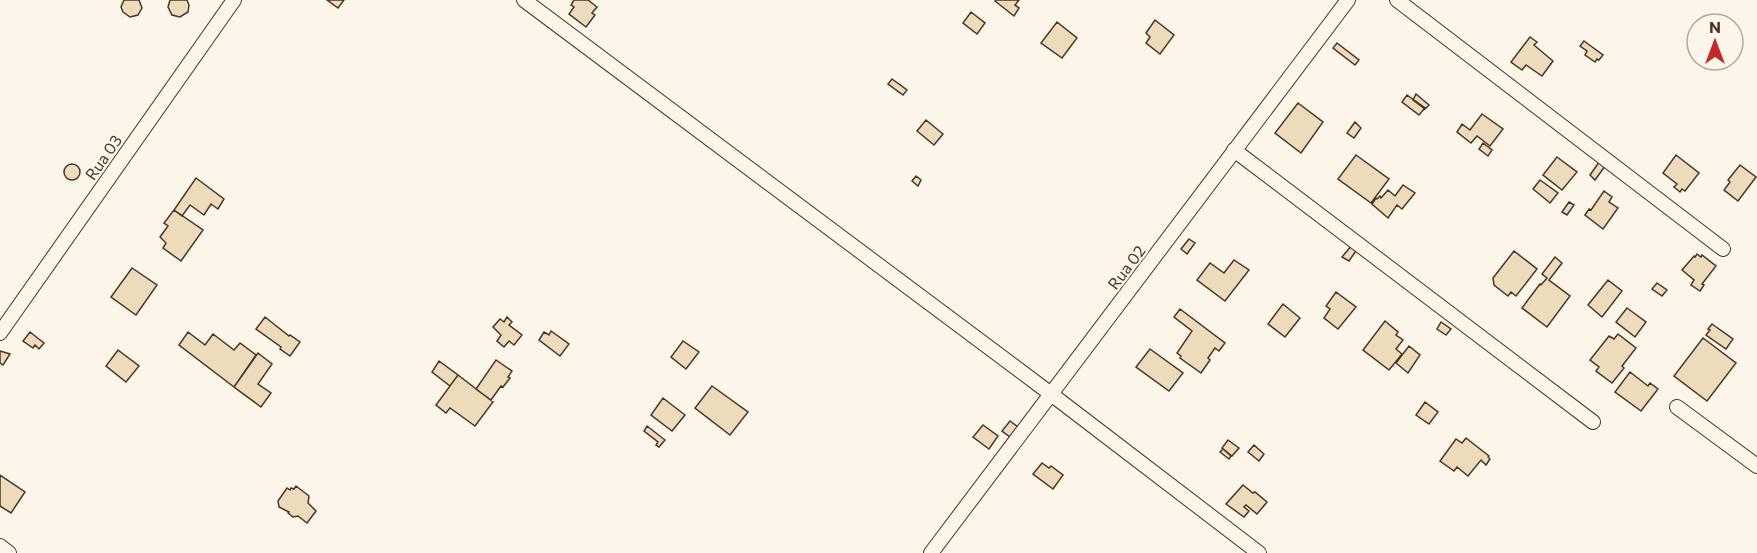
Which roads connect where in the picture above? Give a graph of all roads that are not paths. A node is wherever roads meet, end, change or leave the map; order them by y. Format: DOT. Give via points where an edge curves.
graph roads {
  1 [pos="234,0"];
  2 [pos="524,0"];
  3 [pos="1348,0"];
  4 [pos="1397,0"];
  5 [pos="1234,150"];
  6 [pos="1723,249"];
  7 [pos="0,333"];
  8 [pos="1051,394"];
  9 [pos="1677,407"];
  10 [pos="1593,422"];
  11 [pos="1757,466"];
  12 [pos="0,546"];
  13 [pos="9,553"];
  14 [pos="931,553"];
  15 [pos="1259,553"];
  1 -- 7 [label="street, Rua 03"];
  2 -- 8 [label="street"];
  3 -- 5 [label="street, Rua 02"];
  4 -- 6 [label="street"];
  5 -- 8 [label="street, Rua 02"];
  5 -- 10 [label="street"];
  8 -- 14 [label="street, Rua 02"];
  8 -- 15 [label="street"];
  9 -- 11 [label="street"];
  12 -- 13 [label="street"];
}
